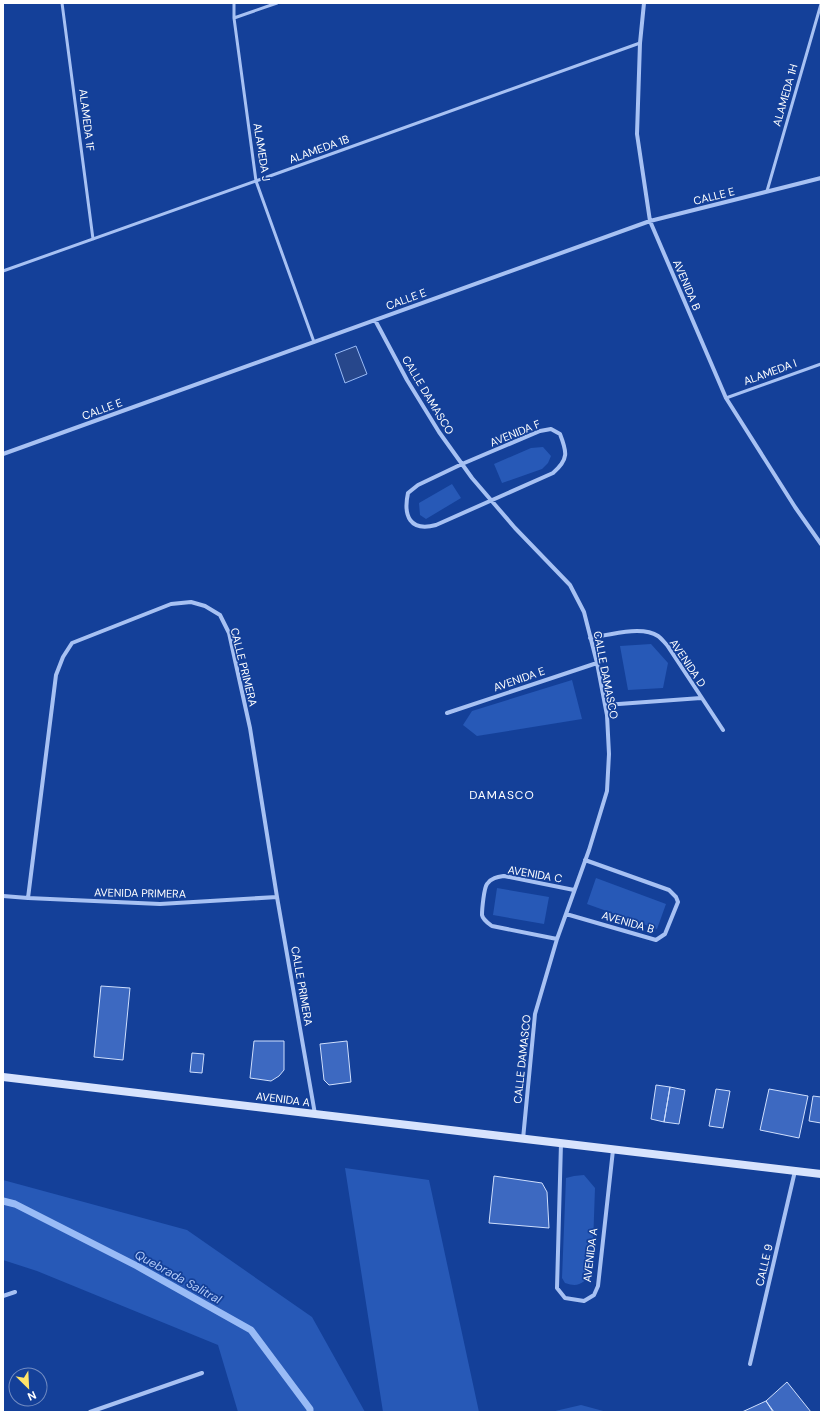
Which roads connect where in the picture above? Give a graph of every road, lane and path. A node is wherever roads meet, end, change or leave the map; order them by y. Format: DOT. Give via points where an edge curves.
graph roads {
  1 [pos="62,3"];
  2 [pos="234,3"];
  3 [pos="277,3"];
  4 [pos="644,3"];
  5 [pos="821,4"];
  6 [pos="234,18"];
  7 [pos="640,43"];
  8 [pos="821,178"];
  9 [pos="256,182"];
  10 [pos="767,191"];
  11 [pos="650,221"];
  12 [pos="93,239"];
  13 [pos="3,271"];
  14 [pos="375,320"];
  15 [pos="314,342"];
  16 [pos="821,364"];
  17 [pos="726,398"];
  18 [pos="3,454"];
  19 [pos="462,464"];
  20 [pos="491,500"];
  21 [pos="821,544"];
  22 [pos="590,638"];
  23 [pos="597,662"];
  24 [pos="701,698"];
  25 [pos="605,704"];
  26 [pos="447,713"];
  27 [pos="723,730"];
  28 [pos="585,860"];
  29 [pos="574,890"];
  30 [pos="3,896"];
  31 [pos="277,897"];
  32 [pos="28,898"];
  33 [pos="566,914"];
  34 [pos="557,939"];
  35 [pos="3,1077"];
  36 [pos="316,1114"];
  37 [pos="523,1139"];
  38 [pos="561,1143"];
  39 [pos="614,1149"];
  40 [pos="795,1171"];
  41 [pos="821,1174"];
  42 [pos="15,1292"];
  43 [pos="3,1296"];
  44 [pos="750,1364"];
  45 [pos="202,1373"];
  46 [pos="90,1412"];
  1 -- 12 [label="lane, ALAMEDA 1F"];
  2 -- 6 [label="lane, ALAMEDA J"];
  3 -- 6 [label="lane"];
  4 -- 7 [label="street, AVENIDA B"];
  5 -- 10 [label="lane, ALAMEDA 1H"];
  6 -- 9 [label="lane, ALAMEDA J"];
  7 -- 9 [label="lane, ALAMEDA 1B"];
  7 -- 11 [label="street, AVENIDA B" via="637,134"];
  8 -- 10 [label="street, CALLE E"];
  9 -- 12 [label="lane, ALAMEDA 1B"];
  9 -- 15 [label="lane, ALAMEDA J"];
  10 -- 11 [label="street, CALLE E"];
  11 -- 14 [label="street, CALLE E"];
  11 -- 17 [label="street, AVENIDA B"];
  12 -- 13 [label="lane, ALAMEDA 1B"];
  14 -- 15 [label="street, CALLE E"];
  14 -- 19 [label="street, CALLE DAMASCO" via="407,380"];
  15 -- 18 [label="street, CALLE E"];
  16 -- 17 [label="lane, ALAMEDA I"];
  17 -- 21 [label="street, AVENIDA B"];
  19 -- 20 [label="street, CALLE DAMASCO"];
  19 -- 20 [label="street, AVENIDA F" via="418,485 408,493 406,503 411,521 426,528"];
  19 -- 20 [label="street, AVENIDA F" via="540,431 551,429 560,434 566,454 562,465 553,472"];
  20 -- 22 [label="street, CALLE DAMASCO" via="570,585 584,612"];
  22 -- 23 [label="street, CALLE DAMASCO"];
  22 -- 24 [label="street, AVENIDA D" via="637,630 657,635"];
  23 -- 25 [label="street, CALLE DAMASCO"];
  23 -- 26 [label="street, AVENIDA E"];
  24 -- 25 [label="street, AVENIDA D"];
  24 -- 27 [label="street, AVENIDA D"];
  25 -- 28 [label="street, CALLE DAMASCO" via="609,754 607,791"];
  28 -- 29 [label="street, CALLE DAMASCO"];
  28 -- 33 [label="street, AVENIDA B" via="669,890 678,902 665,934 656,940"];
  29 -- 33 [label="street, CALLE DAMASCO"];
  29 -- 34 [label="street, AVENIDA C" via="504,876 491,880 485,889 482,915 486,922 492,926"];
  30 -- 32 [label="street, AVENIDA PRIMERA"];
  31 -- 32 [label="street, AVENIDA PRIMERA" via="160,904"];
  31 -- 32 [label="street, CALLE PRIMERA" via="250,728 228,633 220,615 205,606 191,602 171,604 72,643 63,657 56,675"];
  31 -- 36 [label="street, CALLE PRIMERA"];
  33 -- 34 [label="street, CALLE DAMASCO"];
  34 -- 37 [label="street, CALLE DAMASCO" via="535,1014"];
  35 -- 36 [label="street, AVENIDA A"];
  36 -- 37 [label="street, AVENIDA A"];
  37 -- 38 [label="street, AVENIDA A"];
  38 -- 39 [label="street, AVENIDA A"];
  38 -- 39 [label="street, AVENIDA A" via="557,1288 565,1298 584,1301 594,1295 598,1286"];
  39 -- 40 [label="street, AVENIDA A"];
  40 -- 41 [label="street, AVENIDA A"];
  40 -- 44 [label="street, CALLE 9"];
  42 -- 43 [label="street"];
  45 -- 46 [label="street"];
}
